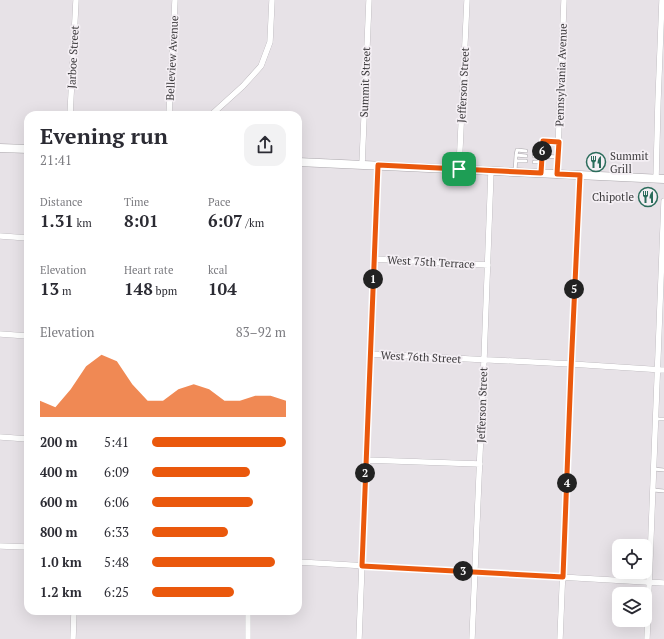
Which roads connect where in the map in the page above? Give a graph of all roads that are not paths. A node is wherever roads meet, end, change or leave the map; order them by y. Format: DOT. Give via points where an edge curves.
graph roads {
  1 [pos="76,0"];
  2 [pos="174,0"];
  3 [pos="272,0"];
  4 [pos="369,0"];
  5 [pos="467,0"];
  6 [pos="564,0"];
  7 [pos="662,0"];
  8 [pos="661,101"];
  9 [pos="70,111"];
  10 [pos="169,111"];
  11 [pos="215,111"];
  12 [pos="559,142"];
  13 [pos="0,148"];
  14 [pos="24,149"];
  15 [pos="526,151"];
  16 [pos="534,151"];
  17 [pos="542,152"];
  18 [pos="516,155"];
  19 [pos="526,156"];
  20 [pos="534,156"];
  21 [pos="542,156"];
  22 [pos="558,157"];
  23 [pos="516,161"];
  24 [pos="526,161"];
  25 [pos="302,162"];
  26 [pos="534,162"];
  27 [pos="542,162"];
  28 [pos="362,165"];
  29 [pos="378,165"];
  30 [pos="459,169"];
  31 [pos="491,170"];
  32 [pos="515,172"];
  33 [pos="541,173"];
  34 [pos="557,174"];
  35 [pos="580,175"];
  36 [pos="660,179"];
  37 [pos="664,201"];
  38 [pos="0,236"];
  39 [pos="24,238"];
  40 [pos="374,259"];
  41 [pos="663,263"];
  42 [pos="488,265"];
  43 [pos="0,334"];
  44 [pos="24,336"];
  45 [pos="370,354"];
  46 [pos="484,360"];
  47 [pos="571,364"];
  48 [pos="657,370"];
  49 [pos="664,370"];
  50 [pos="655,419"];
  51 [pos="664,419"];
  52 [pos="0,437"];
  53 [pos="24,438"];
  54 [pos="366,460"];
  55 [pos="480,464"];
  56 [pos="653,469"];
  57 [pos="664,470"];
  58 [pos="653,490"];
  59 [pos="664,491"];
  60 [pos="0,546"];
  61 [pos="24,547"];
  62 [pos="302,562"];
  63 [pos="362,566"];
  64 [pos="475,572"];
  65 [pos="563,577"];
  66 [pos="649,582"];
  67 [pos="664,583"];
  68 [pos="74,615"];
  69 [pos="248,615"];
  70 [pos="73,639"];
  71 [pos="248,639"];
  72 [pos="359,639"];
  73 [pos="472,639"];
  74 [pos="560,639"];
  75 [pos="647,639"];
  1 -- 9 [label="street, Jarboe Street"];
  2 -- 10 [label="street, Belleview Avenue"];
  3 -- 11 [label="street" via="270,42 261,66"];
  4 -- 28 [label="street, Summit Street"];
  5 -- 30 [label="street, Jefferson Street"];
  6 -- 12 [label="street, Pennsylvania Avenue"];
  7 -- 8 [label="street"];
  8 -- 36 [label="street"];
  12 -- 17 [label="lane" via="543,141"];
  12 -- 22 [label="street, Pennsylvania Avenue"];
  13 -- 14 [label="main road"];
  15 -- 18 [label="lane" via="516,150"];
  16 -- 17 [label="lane"];
  17 -- 21 [label="lane"];
  18 -- 19 [label="lane"];
  18 -- 23 [label="lane"];
  20 -- 21 [label="lane"];
  21 -- 22 [label="lane"];
  21 -- 27 [label="lane"];
  22 -- 34 [label="street, Pennsylvania Avenue"];
  23 -- 24 [label="lane"];
  23 -- 32 [label="lane"];
  25 -- 28 [label="main road"];
  26 -- 27 [label="lane"];
  27 -- 33 [label="lane"];
  28 -- 29 [label="main road"];
  29 -- 30 [label="main road"];
  29 -- 40 [label="street"];
  30 -- 31 [label="main road"];
  31 -- 32 [label="main road"];
  31 -- 42 [label="street, Jefferson Street"];
  32 -- 33 [label="main road"];
  33 -- 34 [label="main road"];
  34 -- 35 [label="main road"];
  35 -- 36 [label="main road"];
  35 -- 47 [label="street"];
  37 -- 41 [label="street"];
  38 -- 39 [label="street"];
  40 -- 42 [label="street, West 75th Terrace"];
  40 -- 45 [label="street"];
  41 -- 48 [label="street"];
  42 -- 46 [label="street, Jefferson Street"];
  43 -- 44 [label="street"];
  45 -- 46 [label="street, West 76th Street"];
  45 -- 54 [label="street"];
  46 -- 47 [label="street, West 76th Street"];
  46 -- 55 [label="street, Jefferson Street"];
  47 -- 48 [label="street, West 76th Street"];
  47 -- 65 [label="street"];
  48 -- 49 [label="street, West 76th Street"];
  48 -- 50 [label="street"];
  50 -- 51 [label="lane"];
  50 -- 56 [label="street"];
  52 -- 53 [label="street"];
  54 -- 55 [label="street"];
  54 -- 63 [label="street"];
  55 -- 64 [label="street, Jefferson Street"];
  56 -- 57 [label="lane"];
  56 -- 58 [label="street"];
  58 -- 59 [label="lane"];
  58 -- 66 [label="street"];
  60 -- 61 [label="street"];
  62 -- 63 [label="street"];
  63 -- 64 [label="street"];
  63 -- 72 [label="street"];
  64 -- 65 [label="street"];
  64 -- 73 [label="street, Jefferson Street"];
  65 -- 66 [label="street"];
  65 -- 74 [label="street"];
  66 -- 67 [label="street"];
  66 -- 75 [label="street"];
  68 -- 70 [label="street"];
  69 -- 71 [label="street"];
}
